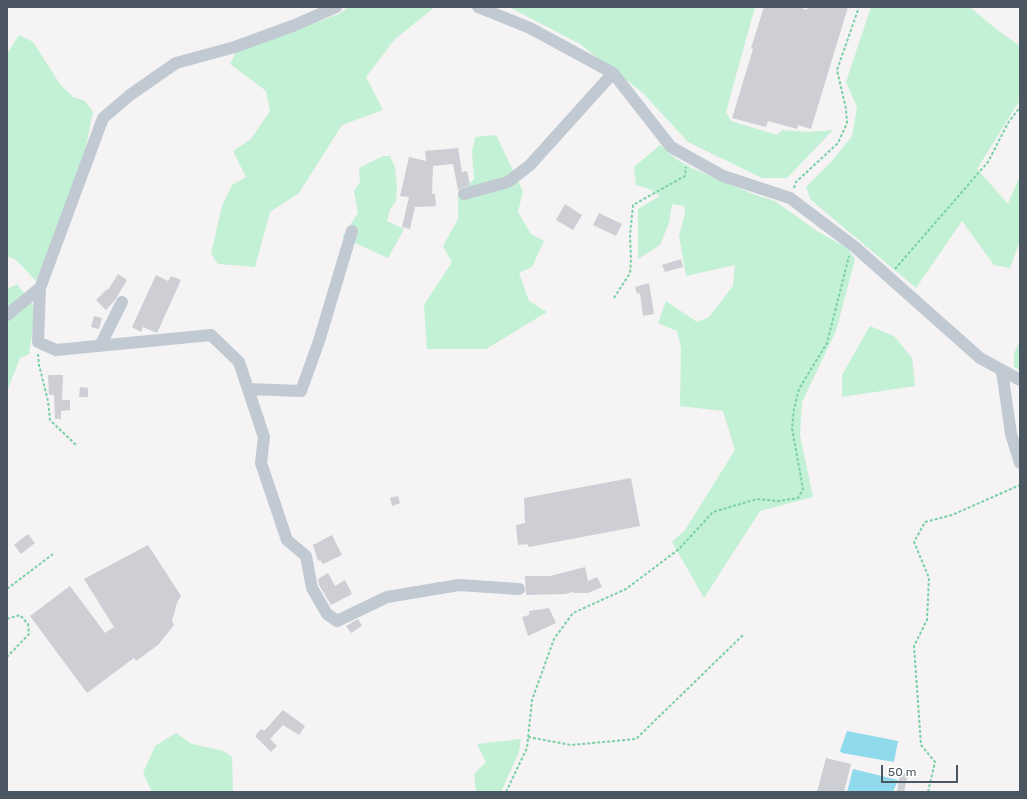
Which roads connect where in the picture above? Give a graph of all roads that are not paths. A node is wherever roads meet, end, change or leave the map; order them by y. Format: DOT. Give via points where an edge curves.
graph roads {
  1 [pos="336,7"];
  2 [pos="478,7"];
  3 [pos="613,73"];
  4 [pos="464,194"];
  5 [pos="352,231"];
  6 [pos="40,288"];
  7 [pos="122,302"];
  8 [pos="7,315"];
  9 [pos="100,346"];
  10 [pos="1002,371"];
  11 [pos="1020,380"];
  12 [pos="248,389"];
  13 [pos="1020,463"];
  14 [pos="519,589"];
  1 -- 6 [label="street" via="235,47 176,62 103,118"];
  2 -- 3 [label="street" via="530,28"];
  3 -- 4 [label="street" via="530,166 508,182"];
  3 -- 10 [label="street" via="671,147 723,176 790,198 855,246 980,358"];
  5 -- 12 [label="street" via="301,391"];
  6 -- 8 [label="street"];
  6 -- 9 [label="street" via="38,342 56,350"];
  7 -- 9 [label="street"];
  9 -- 12 [label="street" via="211,335 239,362"];
  10 -- 11 [label="street"];
  10 -- 13 [label="street" via="1011,434"];
  12 -- 14 [label="street" via="264,437 261,464 287,540 306,556 312,588 327,614 336,621 394,596 459,585"];
}
